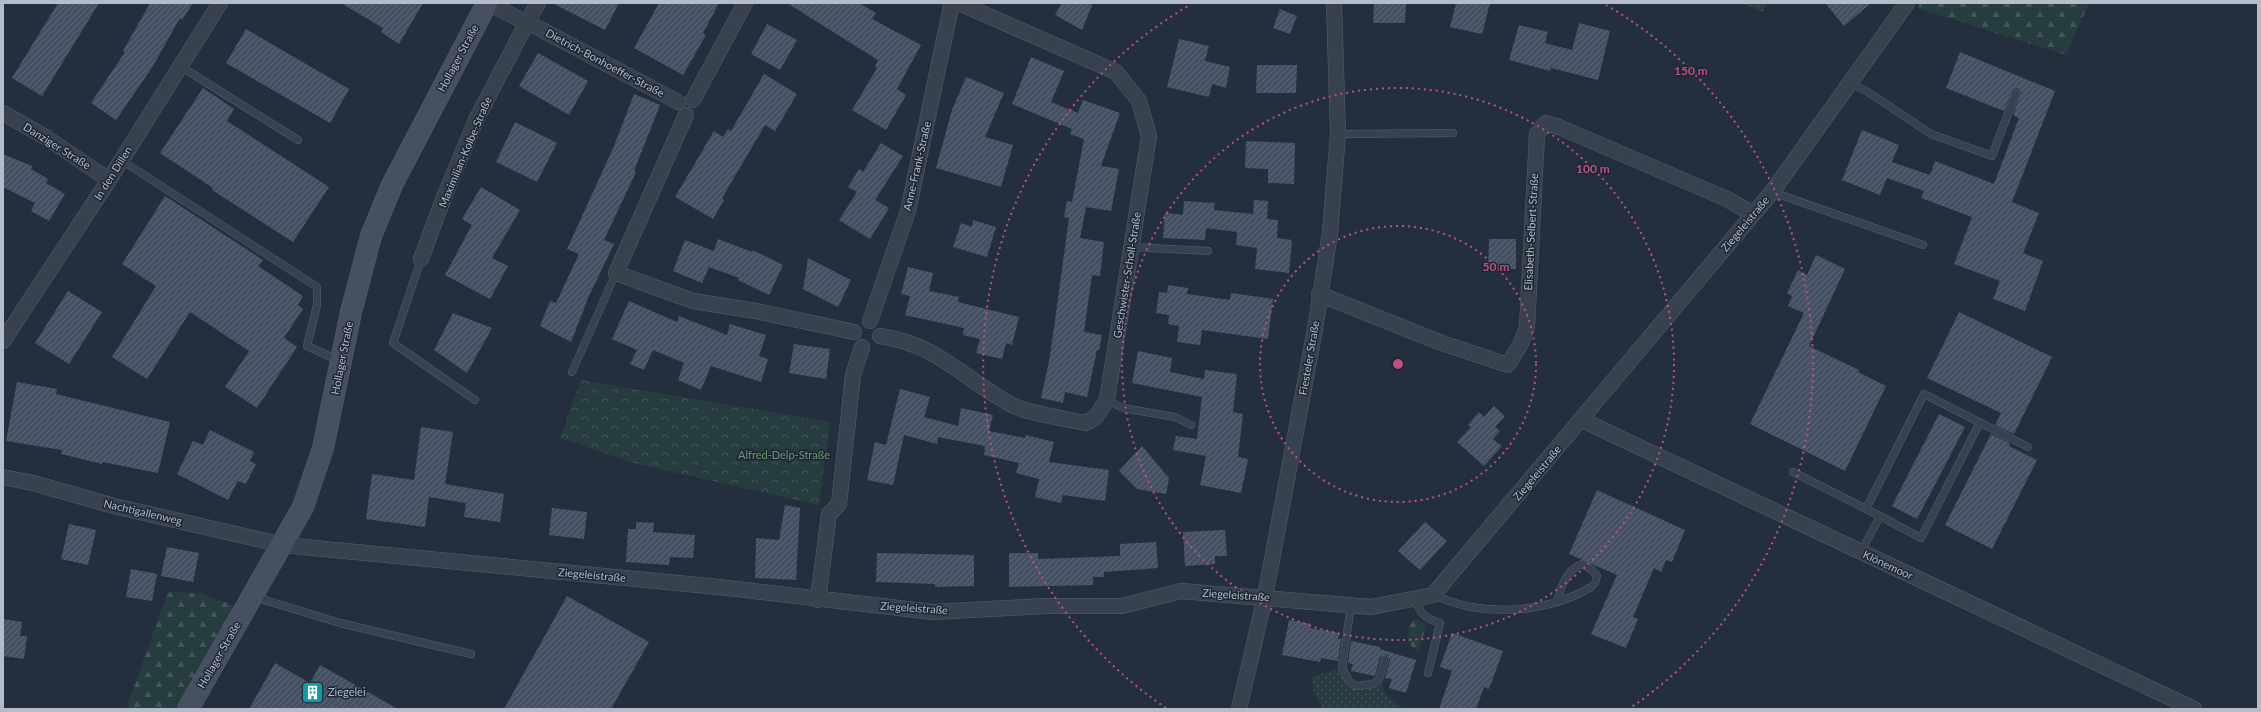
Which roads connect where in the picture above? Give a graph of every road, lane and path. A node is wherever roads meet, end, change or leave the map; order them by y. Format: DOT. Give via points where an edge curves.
graph roads {
  1 [pos="220,3"];
  2 [pos="487,3"];
  3 [pos="538,3"];
  4 [pos="745,3"];
  5 [pos="1334,3"];
  6 [pos="1907,3"];
  7 [pos="954,4"];
  8 [pos="527,23"];
  9 [pos="180,66"];
  10 [pos="1850,83"];
  11 [pos="2016,93"];
  12 [pos="686,101"];
  13 [pos="3,113"];
  14 [pos="1453,133"];
  15 [pos="1338,134"];
  16 [pos="298,140"];
  17 [pos="122,160"];
  18 [pos="109,180"];
  19 [pos="1772,192"];
  20 [pos="1753,214"];
  21 [pos="1923,244"];
  22 [pos="1131,247"];
  23 [pos="1208,251"];
  24 [pos="421,259"];
  25 [pos="616,273"];
  26 [pos="1319,294"];
  27 [pos="870,321"];
  28 [pos="854,332"];
  29 [pos="880,336"];
  30 [pos="3,341"];
  31 [pos="862,346"];
  32 [pos="342,362"];
  33 [pos="572,372"];
  34 [pos="475,400"];
  35 [pos="1107,400"];
  36 [pos="1582,420"];
  37 [pos="1980,422"];
  38 [pos="1191,425"];
  39 [pos="2028,447"];
  40 [pos="1793,472"];
  41 [pos="3,477"];
  42 [pos="1866,509"];
  43 [pos="1880,516"];
  44 [pos="283,545"];
  45 [pos="1861,552"];
  46 [pos="1433,595"];
  47 [pos="253,596"];
  48 [pos="1265,597"];
  49 [pos="1415,599"];
  50 [pos="818,600"];
  51 [pos="1557,602"];
  52 [pos="1350,605"];
  53 [pos="471,654"];
  54 [pos="1385,659"];
  55 [pos="1428,672"];
  56 [pos="188,709"];
  57 [pos="1239,709"];
  58 [pos="2194,709"];
  1 -- 9 [label="street, In den Dillen"];
  2 -- 8 [label="street, Dietrich-Bonhoeffer-Straße"];
  2 -- 32 [label="main road, Hollager Straße" via="392,185 371,236 351,312"];
  3 -- 8 [label="street, Maximilian-Kolbe-Straße"];
  4 -- 12 [label="street"];
  5 -- 15 [label="street, Fiesteler Straße"];
  6 -- 10 [label="street, Ziegeleistraße"];
  7 -- 22 [label="street, Geschwister-Scholl-Straße" via="1116,72 1139,101 1149,136"];
  7 -- 27 [label="street, Anne-Frank-Straße" via="908,210"];
  8 -- 12 [label="street, Dietrich-Bonhoeffer-Straße"];
  8 -- 24 [label="street, Maximilian-Kolbe-Straße" via="476,120"];
  9 -- 16 [label="lane"];
  9 -- 17 [label="street, In den Dillen"];
  10 -- 11 [label="lane" via="1931,134 1992,156"];
  10 -- 19 [label="street, Ziegeleistraße"];
  12 -- 25 [label="street" via="695,106 694,111 686,115"];
  13 -- 18 [label="street, Danziger Straße" via="47,138"];
  14 -- 15 [label="lane"];
  15 -- 26 [label="street, Fiesteler Straße" via="1330,233"];
  17 -- 18 [label="street, In den Dillen"];
  17 -- 32 [label="lane" via="318,287 317,305 307,346"];
  18 -- 30 [label="street, In den Dillen"];
  19 -- 20 [label="street, Ziegeleistraße"];
  19 -- 21 [label="lane"];
  20 -- 26 [label="street, Elisabeth-Selbert-Straße" via="1727,199 1546,123 1537,134 1527,327 1508,364 1440,342"];
  20 -- 36 [label="street, Ziegeleistraße"];
  22 -- 23 [label="lane"];
  22 -- 35 [label="street, Geschwister-Scholl-Straße"];
  24 -- 34 [label="lane" via="393,344"];
  25 -- 28 [label="street" via="693,301 756,311"];
  25 -- 33 [label="lane"];
  26 -- 48 [label="street, Fiesteler Straße" via="1315,329"];
  27 -- 28 [label="street" via="858,324"];
  27 -- 29 [label="street" via="877,325"];
  28 -- 31 [label="street" via="856,342"];
  29 -- 31 [label="street" via="874,346"];
  29 -- 35 [label="street, Geschwister-Scholl-Straße" via="901,338 920,345 1015,407 1085,423 1095,418"];
  31 -- 50 [label="street" via="853,375 839,504 829,514"];
  32 -- 44 [label="main road, Hollager Straße" via="323,448 303,507"];
  35 -- 38 [label="lane" via="1122,408 1175,417"];
  36 -- 45 [label="street, Klönemoor"];
  36 -- 46 [label="street, Ziegeleistraße"];
  37 -- 39 [label="lane"];
  37 -- 42 [label="lane" via="1924,394"];
  37 -- 43 [label="lane" via="1922,538"];
  40 -- 42 [label="lane"];
  41 -- 44 [label="street, Nachtigallenweg"];
  42 -- 43 [label="lane"];
  43 -- 45 [label="lane"];
  44 -- 47 [label="main road, Hollager Straße"];
  44 -- 50 [label="street, Ziegeleistraße" via="719,587"];
  45 -- 58 [label="street, Klönemoor"];
  46 -- 49 [label="street, Ziegeleistraße"];
  46 -- 51 [label="lane" via="1470,607 1490,610"];
  47 -- 53 [label="lane" via="340,623"];
  47 -- 56 [label="main road, Hollager Straße"];
  48 -- 50 [label="street, Ziegeleistraße" via="1180,591 1122,606 1044,606 933,612"];
  48 -- 52 [label="street, Ziegeleistraße"];
  48 -- 57 [label="street, Fiesteler Straße"];
  49 -- 52 [label="street, Ziegeleistraße" via="1371,607"];
  49 -- 55 [label="lane" via="1420,612 1430,620 1440,623"];
  51 -- 51 [label="lane" via="1583,592 1595,583 1597,576 1582,564 1575,566 1563,582"];
  52 -- 54 [label="lane" via="1342,668 1349,681 1355,686 1364,686 1379,680"];
}
